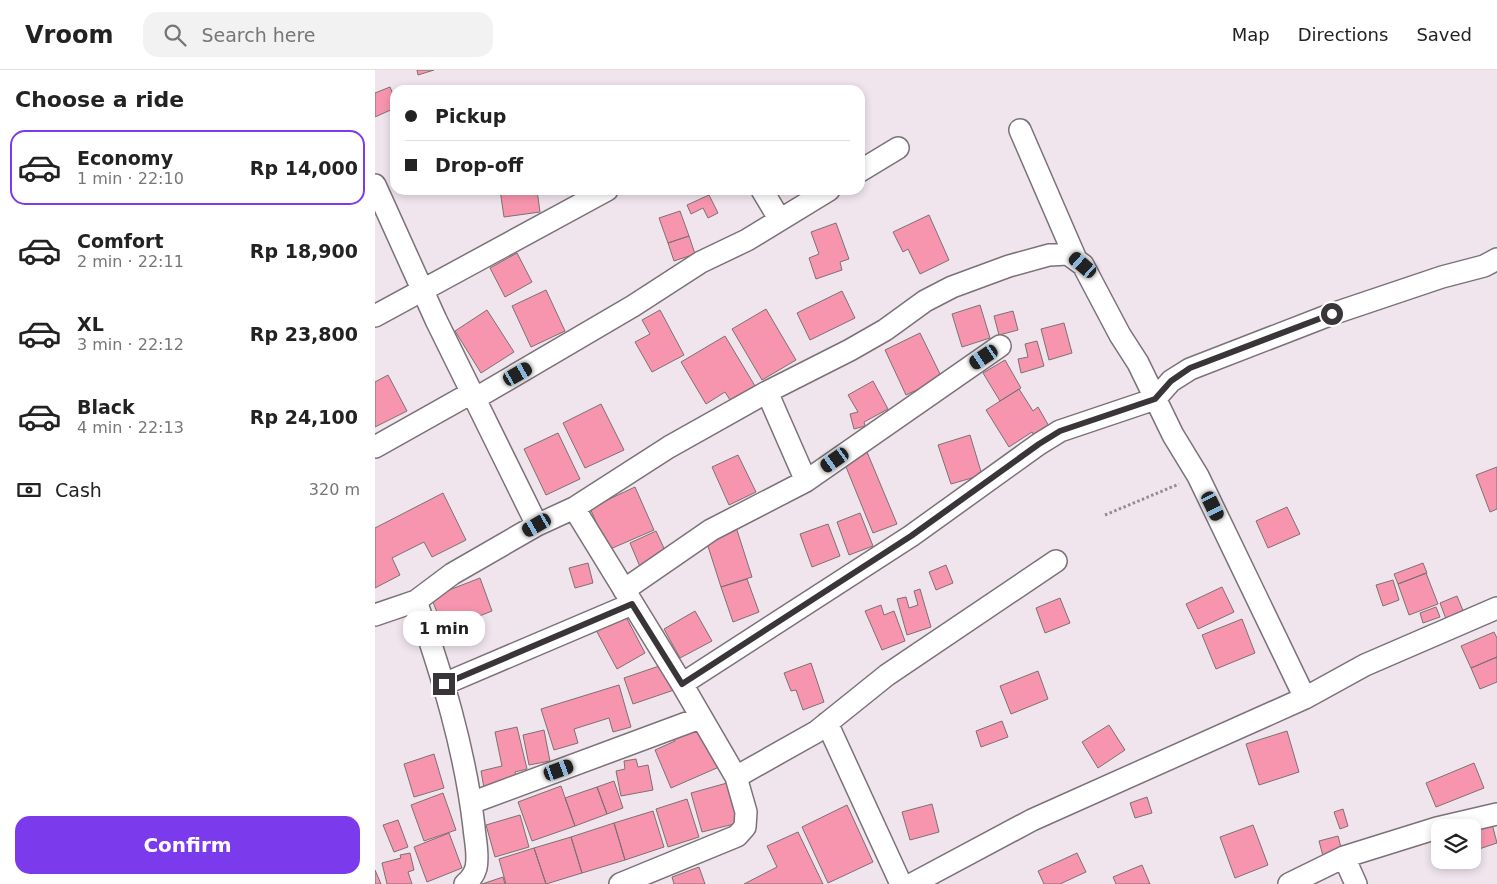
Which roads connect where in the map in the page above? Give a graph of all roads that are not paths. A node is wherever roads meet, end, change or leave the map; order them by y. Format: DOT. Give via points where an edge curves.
graph roads {
  1 [pos="1020,130"];
  2 [pos="898,148"];
  3 [pos="865,168"];
  4 [pos="375,185"];
  5 [pos="598,195"];
  6 [pos="765,195"];
  7 [pos="821,195"];
  8 [pos="780,220"];
  9 [pos="1075,257"];
  10 [pos="1497,259"];
  11 [pos="423,292"];
  12 [pos="375,316"];
  13 [pos="1000,346"];
  14 [pos="767,392"];
  15 [pos="475,395"];
  16 [pos="1155,399"];
  17 [pos="375,447"];
  18 [pos="806,481"];
  19 [pos="575,508"];
  20 [pos="537,525"];
  21 [pos="1056,561"];
  22 [pos="628,597"];
  23 [pos="416,601"];
  24 [pos="1497,608"];
  25 [pos="375,615"];
  26 [pos="444,684"];
  27 [pos="682,684"];
  28 [pos="1305,698"];
  29 [pos="700,718"];
  30 [pos="827,723"];
  31 [pos="736,777"];
  32 [pos="471,803"];
  33 [pos="1497,814"];
  34 [pos="1344,858"];
  35 [pos="919,883"];
  36 [pos="465,884"];
  37 [pos="620,884"];
  38 [pos="901,884"];
  39 [pos="1289,884"];
  40 [pos="1356,884"];
  1 -- 9 [label="street"];
  2 -- 3 [label="street"];
  4 -- 11 [label="street"];
  5 -- 11 [label="street"];
  6 -- 8 [label="street"];
  7 -- 8 [label="street"];
  8 -- 15 [label="street" via="701,262 633,306"];
  9 -- 14 [label="street" via="1049,255 952,287 850,350"];
  9 -- 16 [label="street" via="1083,265"];
  10 -- 16 [label="street" via="1484,266 1332,314 1190,368 1171,381"];
  11 -- 12 [label="street"];
  11 -- 15 [label="street"];
  13 -- 18 [label="street"];
  14 -- 18 [label="street"];
  14 -- 19 [label="street" via="669,447"];
  15 -- 17 [label="street"];
  15 -- 20 [label="street"];
  16 -- 27 [label="street" via="1060,431 911,536"];
  16 -- 28 [label="street" via="1198,476"];
  18 -- 22 [label="street" via="711,530"];
  19 -- 20 [label="street"];
  19 -- 22 [label="street"];
  20 -- 23 [label="street" via="452,574"];
  21 -- 30 [label="street" via="894,670"];
  22 -- 26 [label="street"];
  22 -- 27 [label="street"];
  23 -- 25 [label="street"];
  23 -- 26 [label="street"];
  24 -- 28 [label="street" via="1365,665"];
  26 -- 32 [label="street"];
  27 -- 29 [label="street"];
  28 -- 35 [label="street" via="1032,820"];
  29 -- 31 [label="street"];
  29 -- 32 [label="street"];
  30 -- 31 [label="street"];
  30 -- 38 [label="street"];
  31 -- 37 [label="street" via="746,812 745,827 737,836"];
  32 -- 36 [label="street" via="477,858 476,869"];
  33 -- 34 [label="street" via="1437,828"];
  34 -- 39 [label="street"];
  34 -- 40 [label="street"];
}
